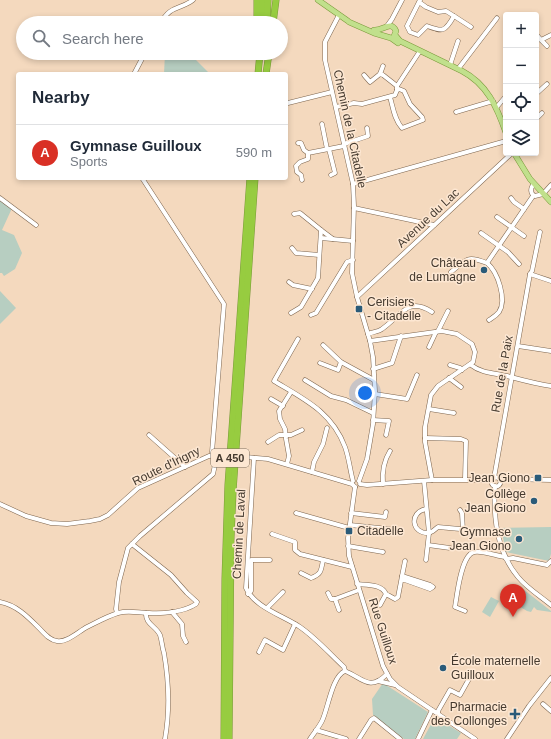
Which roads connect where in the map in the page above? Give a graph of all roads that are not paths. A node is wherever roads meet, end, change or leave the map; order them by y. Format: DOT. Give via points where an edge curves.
graph roads {
  1 [pos="194,0"];
  2 [pos="257,0"];
  3 [pos="263,0"];
  4 [pos="268,0"];
  5 [pos="276,0"];
  6 [pos="318,0"];
  7 [pos="403,0"];
  8 [pos="419,1"];
  9 [pos="339,15"];
  10 [pos="165,16"];
  11 [pos="257,16"];
  12 [pos="262,16"];
  13 [pos="267,16"];
  14 [pos="274,16"];
  15 [pos="454,16"];
  16 [pos="497,18"];
  17 [pos="348,20"];
  18 [pos="386,27"];
  19 [pos="394,27"];
  20 [pos="472,27"];
  21 [pos="384,35"];
  22 [pos="551,35"];
  23 [pos="393,36"];
  24 [pos="539,37"];
  25 [pos="542,40"];
  26 [pos="458,41"];
  27 [pos="548,46"];
  28 [pos="420,51"];
  29 [pos="141,60"];
  30 [pos="256,60"];
  31 [pos="259,60"];
  32 [pos="264,60"];
  33 [pos="267,60"];
  34 [pos="450,65"];
  35 [pos="383,66"];
  36 [pos="458,69"];
  37 [pos="135,72"];
  38 [pos="256,72"];
  39 [pos="256,72"];
  40 [pos="264,72"];
  41 [pos="264,72"];
  42 [pos="380,74"];
  43 [pos="364,75"];
  44 [pos="548,84"];
  45 [pos="397,88"];
  46 [pos="332,92"];
  47 [pos="539,92"];
  48 [pos="390,97"];
  49 [pos="503,100"];
  50 [pos="493,101"];
  51 [pos="288,103"];
  52 [pos="336,107"];
  53 [pos="496,108"];
  54 [pos="456,112"];
  55 [pos="542,113"];
  56 [pos="539,116"];
  57 [pos="503,118"];
  58 [pos="322,124"];
  59 [pos="368,128"];
  60 [pos="503,142"];
  61 [pos="298,143"];
  62 [pos="344,145"];
  63 [pos="328,149"];
  64 [pos="308,153"];
  65 [pos="510,156"];
  66 [pos="515,156"];
  67 [pos="331,176"];
  68 [pos="143,180"];
  69 [pos="250,180"];
  70 [pos="255,180"];
  71 [pos="302,180"];
  72 [pos="353,184"];
  73 [pos="534,184"];
  74 [pos="551,185"];
  75 [pos="543,194"];
  76 [pos="533,196"];
  77 [pos="0,198"];
  78 [pos="511,198"];
  79 [pos="551,202"];
  80 [pos="354,208"];
  81 [pos="524,209"];
  82 [pos="294,214"];
  83 [pos="497,217"];
  84 [pos="36,225"];
  85 [pos="434,225"];
  86 [pos="511,228"];
  87 [pos="321,230"];
  88 [pos="540,232"];
  89 [pos="481,233"];
  90 [pos="524,236"];
  91 [pos="321,238"];
  92 [pos="333,239"];
  93 [pos="353,241"];
  94 [pos="499,245"];
  95 [pos="292,248"];
  96 [pos="319,255"];
  97 [pos="353,260"];
  98 [pos="487,263"];
  99 [pos="519,264"];
  100 [pos="451,272"];
  101 [pos="530,274"];
  102 [pos="551,281"];
  103 [pos="289,282"];
  104 [pos="312,289"];
  105 [pos="357,298"];
  106 [pos="448,311"];
  107 [pos="432,312"];
  108 [pos="291,313"];
  109 [pos="311,315"];
  110 [pos="489,320"];
  111 [pos="437,332"];
  112 [pos="368,334"];
  113 [pos="402,336"];
  114 [pos="298,339"];
  115 [pos="370,341"];
  116 [pos="323,345"];
  117 [pos="518,346"];
  118 [pos="429,348"];
  119 [pos="551,351"];
  120 [pos="341,362"];
  121 [pos="320,363"];
  122 [pos="450,365"];
  123 [pos="471,365"];
  124 [pos="373,369"];
  125 [pos="462,370"];
  126 [pos="418,375"];
  127 [pos="449,378"];
  128 [pos="512,378"];
  129 [pos="305,380"];
  130 [pos="374,380"];
  131 [pos="551,386"];
  132 [pos="461,387"];
  133 [pos="291,392"];
  134 [pos="375,394"];
  135 [pos="271,398"];
  136 [pos="283,406"];
  137 [pos="429,409"];
  138 [pos="374,413"];
  139 [pos="454,413"];
  140 [pos="373,420"];
  141 [pos="326,428"];
  142 [pos="302,430"];
  143 [pos="148,435"];
  144 [pos="286,435"];
  145 [pos="386,435"];
  146 [pos="425,438"];
  147 [pos="268,442"];
  148 [pos="390,452"];
  149 [pos="214,455"];
  150 [pos="254,458"];
  151 [pos="287,464"];
  152 [pos="185,467"];
  153 [pos="312,472"];
  154 [pos="465,479"];
  155 [pos="493,479"];
  156 [pos="432,480"];
  157 [pos="500,480"];
  158 [pos="551,480"];
  159 [pos="424,481"];
  160 [pos="360,483"];
  161 [pos="353,484"];
  162 [pos="383,484"];
  163 [pos="495,486"];
  164 [pos="0,504"];
  165 [pos="426,509"];
  166 [pos="460,510"];
  167 [pos="386,512"];
  168 [pos="296,513"];
  169 [pos="351,513"];
  170 [pos="349,526"];
  171 [pos="389,529"];
  172 [pos="429,533"];
  173 [pos="272,534"];
  174 [pos="132,544"];
  175 [pos="428,545"];
  176 [pos="348,546"];
  177 [pos="450,548"];
  178 [pos="383,552"];
  179 [pos="505,558"];
  180 [pos="270,560"];
  181 [pos="323,560"];
  182 [pos="426,560"];
  183 [pos="405,561"];
  184 [pos="551,561"];
  185 [pos="352,567"];
  186 [pos="301,573"];
  187 [pos="402,577"];
  188 [pos="357,584"];
  189 [pos="359,590"];
  190 [pos="283,592"];
  191 [pos="328,593"];
  192 [pos="248,594"];
  193 [pos="386,594"];
  194 [pos="335,599"];
  195 [pos="0,602"];
  196 [pos="551,605"];
  197 [pos="380,606"];
  198 [pos="267,608"];
  199 [pos="339,610"];
  200 [pos="465,611"];
  201 [pos="172,612"];
  202 [pos="117,613"];
  203 [pos="146,613"];
  204 [pos="295,624"];
  205 [pos="186,642"];
  206 [pos="259,652"];
  207 [pos="345,671"];
  208 [pos="387,674"];
  209 [pos="551,678"];
  210 [pos="469,679"];
  211 [pos="378,681"];
  212 [pos="398,687"];
  213 [pos="543,704"];
  214 [pos="432,710"];
  215 [pos="551,711"];
  216 [pos="438,715"];
  217 [pos="316,730"];
  218 [pos="165,739"];
  219 [pos="224,739"];
  220 [pos="229,739"];
  221 [pos="310,739"];
  222 [pos="346,739"];
  223 [pos="359,739"];
  224 [pos="400,739"];
  225 [pos="418,739"];
  226 [pos="475,739"];
  227 [pos="507,739"];
  1 -- 10 [label="street"];
  2 -- 11 [label="highway"];
  3 -- 12 [label="highway"];
  4 -- 13 [label="highway"];
  5 -- 14 [label="highway"];
  6 -- 9 [label="main road"];
  7 -- 18 [label="street"];
  7 -- 19 [label="street"];
  8 -- 15 [label="street" via="426,7 438,12 446,11"];
  8 -- 15 [label="street" via="407,26 412,34 420,34 427,26 436,30 446,29"];
  9 -- 17 [label="main road"];
  9 -- 46 [label="street, Chemin de la Citadelle" via="325,42 324,50"];
  15 -- 20 [label="street"];
  16 -- 36 [label="street"];
  17 -- 18 [label="main road" via="375,30"];
  17 -- 21 [label="main road"];
  18 -- 19 [label="main road"];
  18 -- 21 [label="main road"];
  19 -- 23 [label="main road" via="396,31"];
  21 -- 23 [label="main road" via="387,38"];
  22 -- 25 [label="street"];
  23 -- 28 [label="main road" via="399,44"];
  24 -- 25 [label="street"];
  25 -- 27 [label="street"];
  26 -- 34 [label="street"];
  28 -- 34 [label="main road"];
  28 -- 45 [label="street"];
  29 -- 37 [label="street"];
  30 -- 38 [label="highway"];
  31 -- 39 [label="highway"];
  32 -- 40 [label="highway"];
  33 -- 41 [label="highway"];
  34 -- 36 [label="main road"];
  35 -- 42 [label="street"];
  36 -- 50 [label="main road" via="479,82"];
  42 -- 43 [label="street" via="370,82"];
  42 -- 45 [label="street"];
  44 -- 47 [label="street"];
  45 -- 48 [label="street" via="395,95"];
  45 -- 48 [label="street" via="404,91 410,104 423,120 402,128 398,124"];
  46 -- 51 [label="street"];
  46 -- 52 [label="street, Chemin de la Citadelle"];
  48 -- 52 [label="street"];
  49 -- 53 [label="street"];
  50 -- 53 [label="main road"];
  50 -- 54 [label="street"];
  52 -- 62 [label="street, Chemin de la Citadelle"];
  53 -- 57 [label="main road"];
  55 -- 56 [label="street"];
  58 -- 63 [label="street"];
  59 -- 62 [label="street" via="368,136"];
  60 -- 72 [label="street"];
  61 -- 64 [label="street" via="301,143"];
  62 -- 63 [label="street"];
  62 -- 72 [label="street, Chemin de la Citadelle"];
  63 -- 64 [label="street"];
  63 -- 67 [label="street" via="335,173"];
  64 -- 71 [label="street" via="308,159 296,166"];
  65 -- 85 [label="street, Avenue du Lac"];
  66 -- 73 [label="main road"];
  68 -- 149 [label="street" via="224,304 212,452"];
  69 -- 219 [label="highway, A 450" via="228,485"];
  70 -- 220 [label="highway, A 450" via="233,490"];
  72 -- 80 [label="street, Chemin de la Citadelle"];
  73 -- 75 [label="main road"];
  73 -- 76 [label="street" via="531,189"];
  74 -- 75 [label="street"];
  75 -- 76 [label="street"];
  75 -- 79 [label="main road"];
  76 -- 81 [label="street"];
  77 -- 84 [label="street"];
  78 -- 81 [label="street"];
  80 -- 85 [label="street"];
  80 -- 93 [label="street, Chemin de la Citadelle"];
  81 -- 86 [label="street"];
  82 -- 87 [label="street" via="300,213"];
  83 -- 86 [label="street"];
  85 -- 105 [label="street, Avenue du Lac"];
  86 -- 90 [label="street"];
  86 -- 94 [label="street"];
  87 -- 91 [label="street"];
  87 -- 92 [label="street"];
  88 -- 101 [label="street, Rue de la Paix"];
  89 -- 94 [label="street"];
  91 -- 92 [label="street"];
  91 -- 96 [label="street"];
  92 -- 93 [label="street"];
  93 -- 97 [label="street, Chemin de la Citadelle"];
  94 -- 98 [label="street"];
  94 -- 99 [label="street"];
  95 -- 96 [label="street" via="296,253"];
  96 -- 104 [label="street" via="318,278"];
  97 -- 105 [label="street, Chemin de la Citadelle" via="352,273"];
  97 -- 109 [label="street" via="347,262 316,313"];
  98 -- 100 [label="street" via="467,259"];
  98 -- 110 [label="street" via="499,281 502,306"];
  101 -- 102 [label="street"];
  101 -- 117 [label="street, Rue de la Paix"];
  103 -- 104 [label="street"];
  104 -- 108 [label="street" via="301,307"];
  105 -- 112 [label="street, Chemin de la Citadelle"];
  106 -- 111 [label="street"];
  107 -- 112 [label="street" via="420,306 410,307 381,330"];
  111 -- 113 [label="street"];
  111 -- 118 [label="street"];
  111 -- 123 [label="street" via="457,334 472,344 475,358"];
  112 -- 115 [label="street, Chemin de la Citadelle"];
  113 -- 115 [label="street"];
  113 -- 124 [label="street" via="392,363"];
  114 -- 133 [label="street, Rue Guilloux" via="274,381"];
  115 -- 124 [label="street, Chemin de la Citadelle"];
  116 -- 120 [label="street"];
  117 -- 119 [label="street"];
  117 -- 128 [label="street, Rue de la Paix"];
  120 -- 121 [label="street" via="338,370"];
  120 -- 130 [label="street"];
  122 -- 125 [label="street"];
  123 -- 125 [label="street"];
  123 -- 128 [label="street" via="485,372"];
  124 -- 130 [label="street, Chemin de la Citadelle"];
  125 -- 127 [label="street"];
  126 -- 134 [label="street" via="407,399"];
  127 -- 132 [label="street"];
  127 -- 137 [label="street" via="431,395"];
  128 -- 131 [label="street"];
  128 -- 155 [label="street, Rue de la Paix"];
  129 -- 138 [label="street" via="331,396"];
  130 -- 134 [label="street, Chemin de la Citadelle"];
  133 -- 136 [label="street"];
  133 -- 161 [label="street, Rue Guilloux" via="325,414 335,428 346,447"];
  134 -- 138 [label="street, Chemin de la Citadelle"];
  135 -- 136 [label="street"];
  136 -- 144 [label="street" via="280,419"];
  137 -- 139 [label="street"];
  137 -- 146 [label="street"];
  138 -- 140 [label="street, Chemin de la Citadelle"];
  140 -- 145 [label="street" via="389,421"];
  140 -- 160 [label="street, Chemin de la Citadelle" via="367,459"];
  141 -- 153 [label="street"];
  142 -- 144 [label="street"];
  143 -- 152 [label="street"];
  144 -- 147 [label="street" via="279,435"];
  144 -- 151 [label="street" via="290,456"];
  146 -- 154 [label="street" via="466,441"];
  146 -- 156 [label="street"];
  148 -- 162 [label="street" via="382,469"];
  149 -- 150 [label="street, Route d'Irigny, bridge"];
  149 -- 152 [label="street, Route d'Irigny"];
  149 -- 174 [label="street" via="213,474"];
  150 -- 151 [label="street, Route d'Irigny"];
  150 -- 192 [label="street, Chemin de Laval" via="246,588"];
  151 -- 153 [label="street, Route d'Irigny"];
  152 -- 164 [label="street, Route d'Irigny" via="138,488 100,519 67,524 51,523 26,516"];
  153 -- 161 [label="street, Route d'Irigny"];
  154 -- 155 [label="street, Route d'Irigny"];
  154 -- 156 [label="street, Route d'Irigny"];
  155 -- 157 [label="street"];
  155 -- 163 [label="street" via="492,484"];
  156 -- 159 [label="street, Route d'Irigny"];
  157 -- 158 [label="street"];
  157 -- 163 [label="street" via="499,485"];
  159 -- 162 [label="street, Route d'Irigny"];
  159 -- 165 [label="street"];
  160 -- 161 [label="street, Route d'Irigny" via="358,486"];
  160 -- 161 [label="street, Route d'Irigny" via="356,479"];
  160 -- 162 [label="street, Route d'Irigny"];
  161 -- 169 [label="street, Rue Guilloux"];
  163 -- 179 [label="street" via="495,509"];
  165 -- 172 [label="street"];
  165 -- 172 [label="street" via="417,514 414,523 420,532"];
  166 -- 172 [label="street" via="463,531 438,527"];
  167 -- 169 [label="street" via="385,517"];
  168 -- 170 [label="street"];
  169 -- 170 [label="street, Rue Guilloux"];
  170 -- 171 [label="street"];
  170 -- 176 [label="street, Rue Guilloux"];
  172 -- 175 [label="street"];
  173 -- 181 [label="street" via="295,542 295,550 300,554"];
  174 -- 201 [label="street" via="171,575 197,602 195,606"];
  174 -- 202 [label="street" via="128,548 118,582"];
  175 -- 177 [label="street"];
  175 -- 182 [label="street"];
  176 -- 178 [label="street"];
  176 -- 185 [label="street, Rue Guilloux"];
  179 -- 184 [label="street" via="547,565"];
  179 -- 196 [label="street" via="524,583"];
  179 -- 200 [label="street" via="475,551 466,558 455,607"];
  180 -- 192 [label="street" via="251,560 251,591"];
  181 -- 185 [label="street"];
  181 -- 186 [label="street" via="318,576 312,578"];
  183 -- 187 [label="street"];
  185 -- 188 [label="street, Rue Guilloux"];
  187 -- 187 [label="street" via="430,584 433,588 430,588"];
  187 -- 193 [label="street" via="397,599"];
  188 -- 189 [label="street, Rue Guilloux"];
  188 -- 193 [label="street" via="381,587"];
  189 -- 194 [label="street"];
  189 -- 208 [label="street, Rue Guilloux"];
  190 -- 198 [label="street"];
  191 -- 194 [label="street" via="331,599"];
  192 -- 198 [label="street, Chemin de Laval"];
  193 -- 197 [label="street"];
  194 -- 199 [label="street"];
  195 -- 202 [label="street" via="15,607 49,638 59,642"];
  198 -- 204 [label="street, Chemin de Laval"];
  201 -- 203 [label="street"];
  201 -- 205 [label="street" via="182,624"];
  202 -- 203 [label="street"];
  203 -- 218 [label="street" via="145,618 159,634 165,661 169,694"];
  204 -- 206 [label="street" via="283,650 265,640"];
  204 -- 207 [label="street, Chemin de Laval" via="344,667"];
  207 -- 211 [label="street, Chemin de Laval" via="368,683"];
  207 -- 217 [label="street" via="335,684 323,719"];
  208 -- 211 [label="street"];
  208 -- 212 [label="street, Rue Guilloux"];
  209 -- 227 [label="street"];
  210 -- 216 [label="street" via="460,695 450,690"];
  211 -- 212 [label="street, Chemin de Laval"];
  212 -- 214 [label="street, Rue Guilloux"];
  213 -- 215 [label="street"];
  214 -- 216 [label="street, Rue Guilloux"];
  214 -- 225 [label="street"];
  216 -- 226 [label="street, Rue Guilloux"];
  217 -- 221 [label="street"];
  217 -- 222 [label="street"];
  223 -- 224 [label="street" via="374,718"];
}
